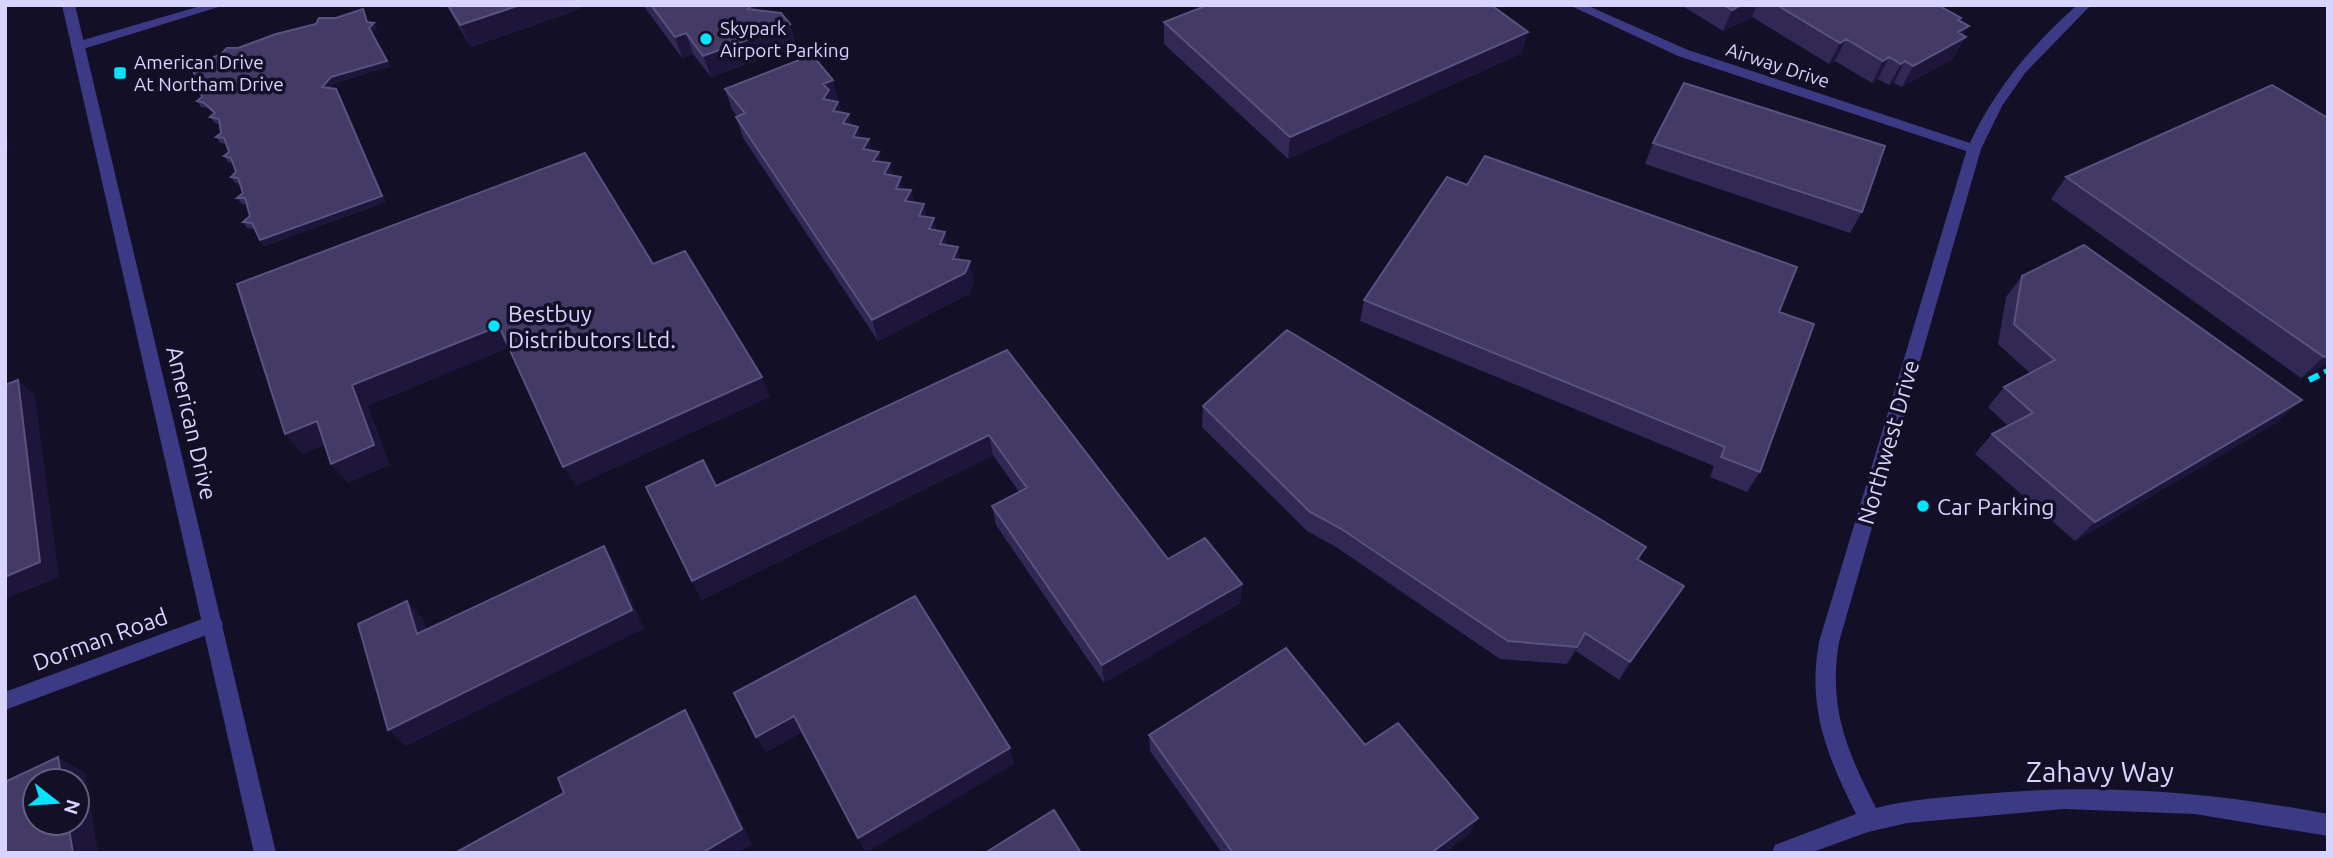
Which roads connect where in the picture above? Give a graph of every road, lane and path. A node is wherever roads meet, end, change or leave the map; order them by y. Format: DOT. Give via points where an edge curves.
graph roads {
  1 [pos="68,5"];
  2 [pos="219,5"];
  3 [pos="1575,5"];
  4 [pos="2085,5"];
  5 [pos="78,46"];
  6 [pos="1974,149"];
  7 [pos="213,624"];
  8 [pos="5,701"];
  9 [pos="1870,820"];
  10 [pos="2328,825"];
  11 [pos="265,853"];
  12 [pos="1783,853"];
  1 -- 5 [label="street, American Drive"];
  2 -- 5 [label="street"];
  3 -- 6 [label="street, Airway Drive" via="1683,53"];
  4 -- 6 [label="street, Northwest Drive" via="2037,48 2004,88"];
  5 -- 7 [label="street, American Drive"];
  6 -- 9 [label="street, Northwest Drive" via="1824,662 1822,692 1831,734"];
  7 -- 8 [label="street, Dorman Road"];
  7 -- 11 [label="street, American Drive"];
  9 -- 10 [label="street, Zahavy Way" via="2067,796 2137,797 2261,811"];
  9 -- 12 [label="street"];
}
